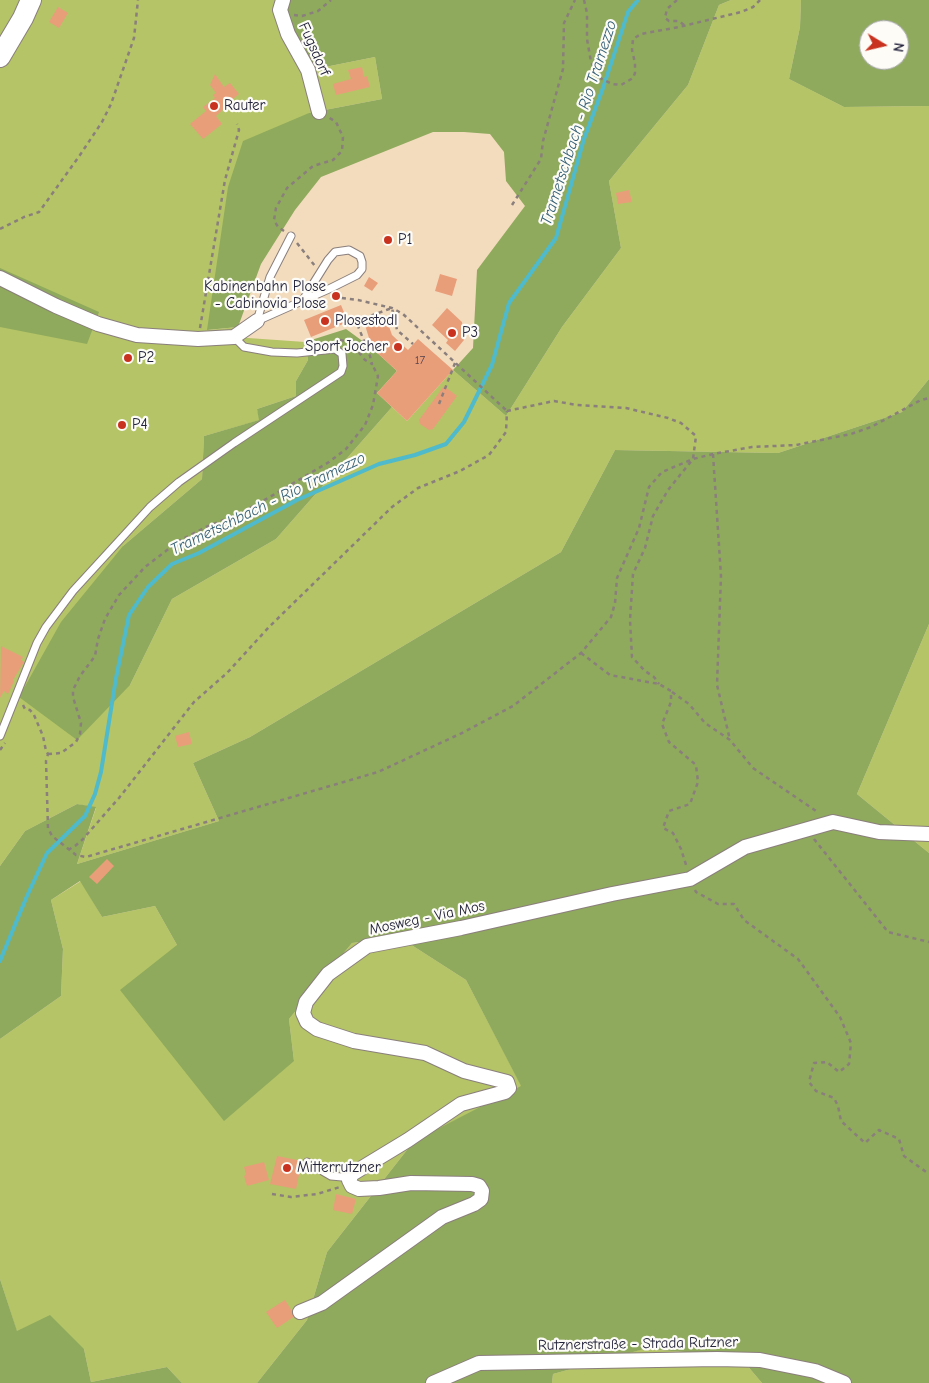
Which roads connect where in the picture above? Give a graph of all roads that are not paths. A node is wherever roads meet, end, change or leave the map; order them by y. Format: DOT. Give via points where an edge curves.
graph roads {
  1 [pos="30,0"];
  2 [pos="281,5"];
  3 [pos="0,58"];
  4 [pos="319,112"];
  5 [pos="291,236"];
  6 [pos="0,278"];
  7 [pos="304,300"];
  8 [pos="257,321"];
  9 [pos="234,337"];
  10 [pos="0,736"];
  11 [pos="929,834"];
  12 [pos="308,1162"];
  13 [pos="352,1179"];
  14 [pos="300,1312"];
  15 [pos="433,1383"];
  16 [pos="844,1383"];
  1 -- 3 [label="street"];
  2 -- 4 [label="street, Fugsdorf" via="288,34 308,70"];
  5 -- 8 [label="lane" via="270,278"];
  6 -- 9 [label="street" via="98,324 137,335 198,339"];
  7 -- 7 [label="lane" via="357,275 362,269 362,262 356,253 349,250 335,252"];
  7 -- 8 [label="lane"];
  8 -- 9 [label="street"];
  9 -- 10 [label="lane" via="244,347 272,352 339,351 344,359 341,372 179,482 150,507 56,612 36,643"];
  11 -- 13 [label="street, Mosweg - Via Mos" via="879,832 832,822 745,847 690,879 367,946 328,974 306,1002 302,1013 307,1022 317,1029 354,1041 425,1053 464,1071 507,1082 509,1088 505,1092 461,1104"];
  12 -- 13 [label="lane" via="331,1176"];
  13 -- 14 [label="street" via="352,1186 359,1189 411,1183 472,1184 482,1191 481,1199 474,1204 442,1217 322,1303"];
  15 -- 16 [label="street, Rutznerstraße - Strada Rutzner" via="479,1363 717,1359 760,1360 815,1371"];
}
